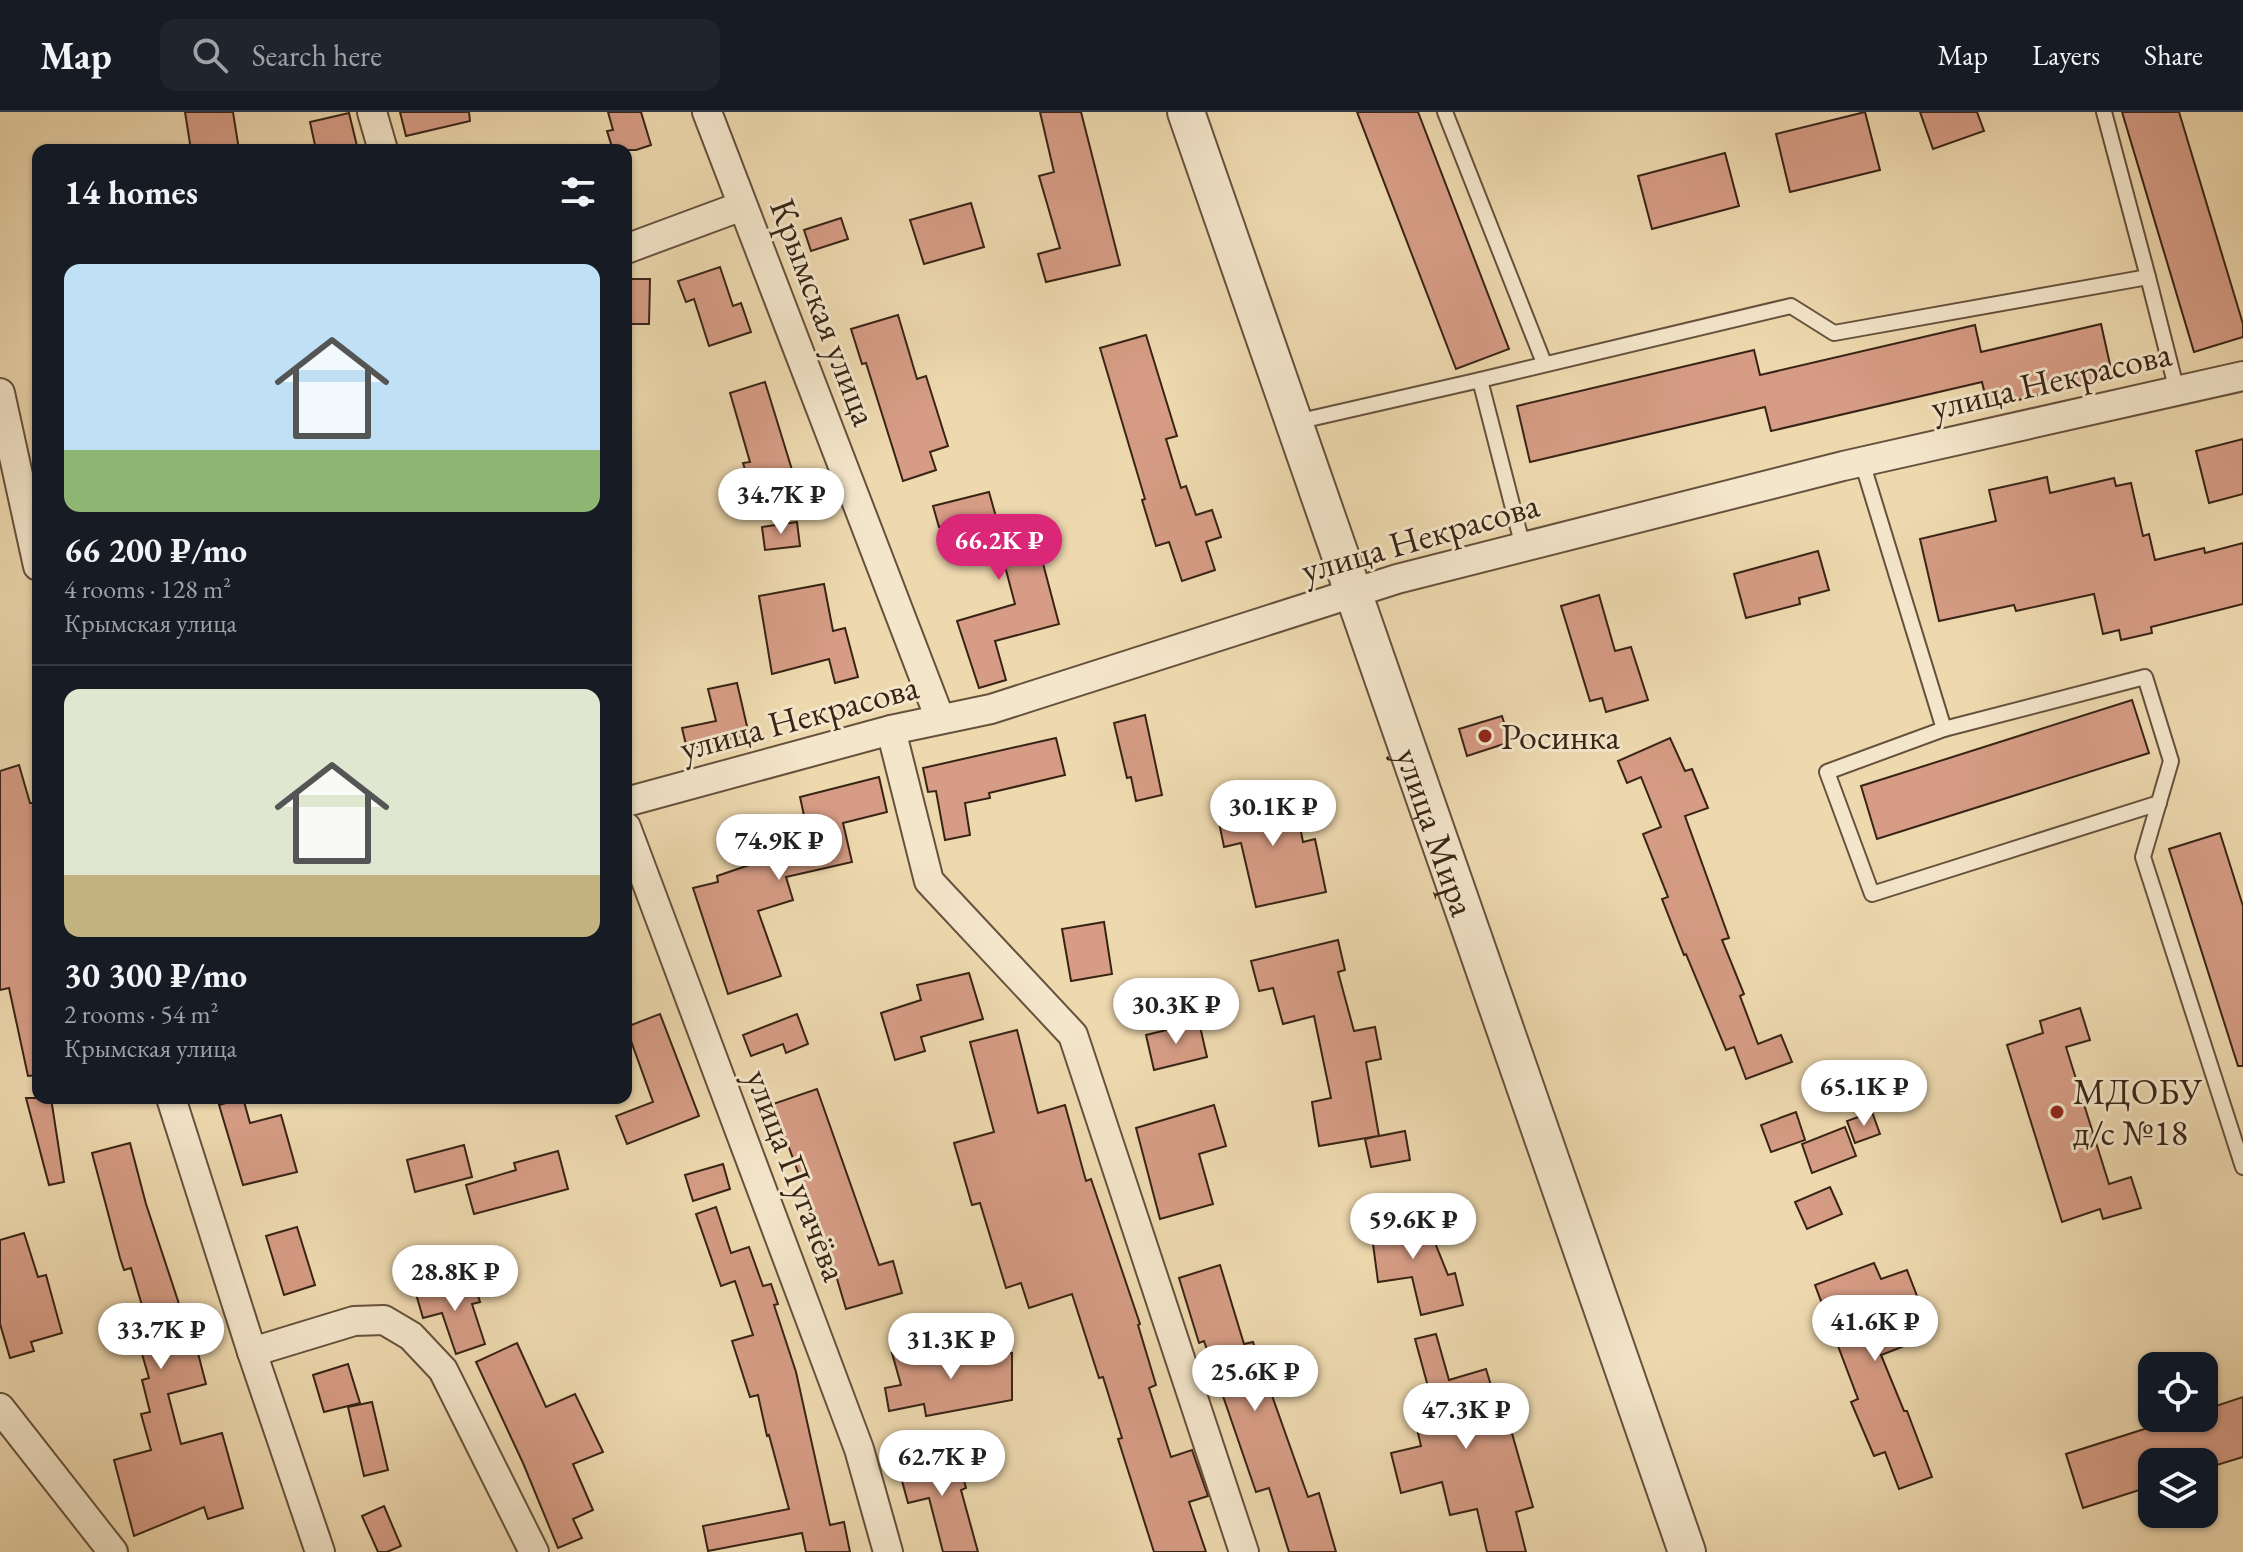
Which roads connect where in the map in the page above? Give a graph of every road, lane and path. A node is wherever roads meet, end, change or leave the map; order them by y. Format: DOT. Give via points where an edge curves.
graph roads {
  1 [pos="372,112"];
  2 [pos="707,112"];
  3 [pos="1186,112"];
  4 [pos="1445,112"];
  5 [pos="2104,112"];
  6 [pos="381,144"];
  7 [pos="742,206"];
  8 [pos="632,247"];
  9 [pos="2148,277"];
  10 [pos="1544,363"];
  11 [pos="2243,376"];
  12 [pos="1480,380"];
  13 [pos="2177,391"];
  14 [pos="0,393"];
  15 [pos="1295,422"];
  16 [pos="1862,462"];
  17 [pos="32,539"];
  18 [pos="1523,547"];
  19 [pos="1354,593"];
  20 [pos="940,719"];
  21 [pos="1944,729"];
  22 [pos="891,730"];
  23 [pos="632,800"];
  24 [pos="2159,803"];
  25 [pos="632,843"];
  26 [pos="173,1104"];
  27 [pos="2243,1167"];
  28 [pos="252,1352"];
  29 [pos="0,1408"];
  30 [pos="113,1552"];
  31 [pos="320,1552"];
  32 [pos="534,1552"];
  33 [pos="888,1552"];
  34 [pos="1244,1552"];
  35 [pos="1687,1552"];
  1 -- 6 [label="street"];
  2 -- 7 [label="street, Крымская улица"];
  3 -- 15 [label="street, улица Мира"];
  4 -- 10 [label="lane"];
  5 -- 9 [label="lane"];
  7 -- 8 [label="street"];
  7 -- 20 [label="street, Крымская улица"];
  9 -- 10 [label="lane" via="1834,333 1791,306"];
  9 -- 13 [label="lane"];
  10 -- 12 [label="lane"];
  11 -- 13 [label="street, улица Некрасова"];
  12 -- 15 [label="lane"];
  12 -- 18 [label="lane"];
  13 -- 16 [label="street, улица Некрасова"];
  14 -- 17 [label="street"];
  15 -- 19 [label="street, улица Мира"];
  16 -- 18 [label="street, улица Некрасова"];
  16 -- 21 [label="lane"];
  18 -- 19 [label="street, улица Некрасова"];
  19 -- 20 [label="street, улица Некрасова" via="991,709"];
  19 -- 35 [label="street, улица Мира"];
  20 -- 22 [label="street, улица Некрасова"];
  21 -- 24 [label="lane" via="2145,677 2171,761"];
  21 -- 24 [label="lane" via="1827,772 1872,894"];
  22 -- 23 [label="street, улица Некрасова"];
  22 -- 34 [label="street" via="929,881 1073,1035"];
  24 -- 27 [label="lane" via="2143,857"];
  25 -- 33 [label="street, улица Пугачёва" via="859,1449"];
  26 -- 28 [label="street"];
  28 -- 31 [label="street"];
  28 -- 32 [label="street" via="354,1321 384,1320 411,1336 443,1370"];
  29 -- 30 [label="street"];
}
